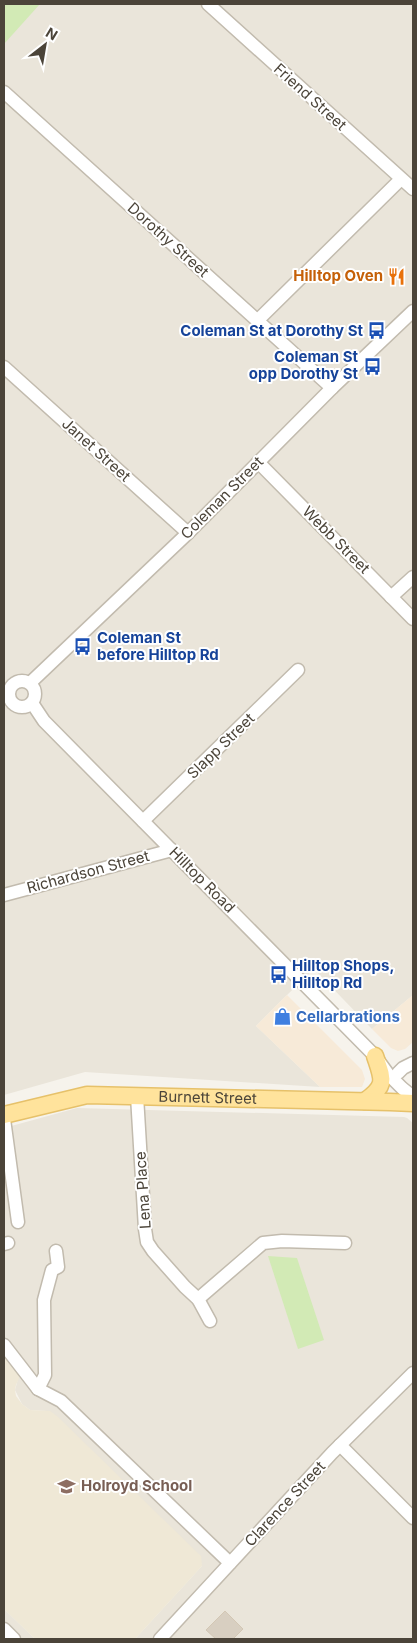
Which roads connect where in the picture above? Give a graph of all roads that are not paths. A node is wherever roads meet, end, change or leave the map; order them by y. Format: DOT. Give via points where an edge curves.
graph roads {
  1 [pos="208,4"];
  2 [pos="4,92"];
  3 [pos="401,179"];
  4 [pos="413,189"];
  5 [pos="413,311"];
  6 [pos="258,320"];
  7 [pos="6,375"];
  8 [pos="332,388"];
  9 [pos="258,462"];
  10 [pos="188,533"];
  11 [pos="413,577"];
  12 [pos="391,597"];
  13 [pos="413,619"];
  14 [pos="298,670"];
  15 [pos="30,683"];
  16 [pos="7,687"];
  17 [pos="32,703"];
  18 [pos="143,821"];
  19 [pos="172,850"];
  20 [pos="4,895"];
  21 [pos="375,1056"];
  22 [pos="413,1063"];
  23 [pos="398,1073"];
  24 [pos="413,1092"];
  25 [pos="137,1096"];
  26 [pos="413,1097"];
  27 [pos="365,1101"];
  28 [pos="413,1103"];
  29 [pos="4,1117"];
  30 [pos="18,1222"];
  31 [pos="345,1243"];
  32 [pos="56,1252"];
  33 [pos="198,1299"];
  34 [pos="210,1321"];
  35 [pos="4,1345"];
  36 [pos="413,1373"];
  37 [pos="38,1389"];
  38 [pos="340,1445"];
  39 [pos="413,1518"];
  40 [pos="230,1563"];
  41 [pos="4,1629"];
  42 [pos="14,1639"];
  43 [pos="160,1639"];
  1 -- 3 [label="street, Friend Street"];
  2 -- 6 [label="street, Dorothy Street"];
  3 -- 4 [label="street, Friend Street"];
  3 -- 6 [label="street"];
  5 -- 8 [label="street, Coleman Street"];
  6 -- 8 [label="street, Dorothy Street"];
  7 -- 10 [label="street, Janet Street"];
  8 -- 9 [label="street, Coleman Street"];
  9 -- 10 [label="street, Coleman Street"];
  9 -- 12 [label="street, Webb Street"];
  10 -- 15 [label="street, Coleman Street"];
  11 -- 12 [label="street"];
  12 -- 13 [label="street, Webb Street"];
  14 -- 18 [label="street, Slapp Street"];
  15 -- 16 [label="street" via="18,681"];
  15 -- 17 [label="street" via="36,694"];
  16 -- 17 [label="street" via="16,705 24,707"];
  17 -- 18 [label="street, Hilltop Road" via="44,721"];
  18 -- 19 [label="street, Hilltop Road"];
  19 -- 20 [label="street, Richardson Street"];
  19 -- 21 [label="street, Hilltop Road"];
  21 -- 23 [label="street, Hilltop Road"];
  21 -- 26 [label="street, Hilltop Road" via="388,1074"];
  21 -- 27 [label="main road" via="382,1084"];
  22 -- 23 [label="street"];
  23 -- 24 [label="street, Hilltop Road"];
  25 -- 27 [label="main road, Burnett Street"];
  25 -- 29 [label="main road, Burnett Street" via="87,1095"];
  25 -- 33 [label="street, Lena Place" via="147,1242"];
  27 -- 28 [label="main road, Burnett Street"];
  29 -- 30 [label="street"];
  31 -- 33 [label="street" via="263,1243"];
  32 -- 37 [label="street" via="58,1267 52,1270 44,1300 45,1374"];
  33 -- 34 [label="street, Lena Place"];
  35 -- 37 [label="street"];
  36 -- 38 [label="street, Clarence Street"];
  37 -- 40 [label="street" via="61,1401"];
  38 -- 39 [label="street"];
  38 -- 40 [label="street, Clarence Street"];
  40 -- 43 [label="street, Clarence Street"];
  41 -- 42 [label="street"];
}
